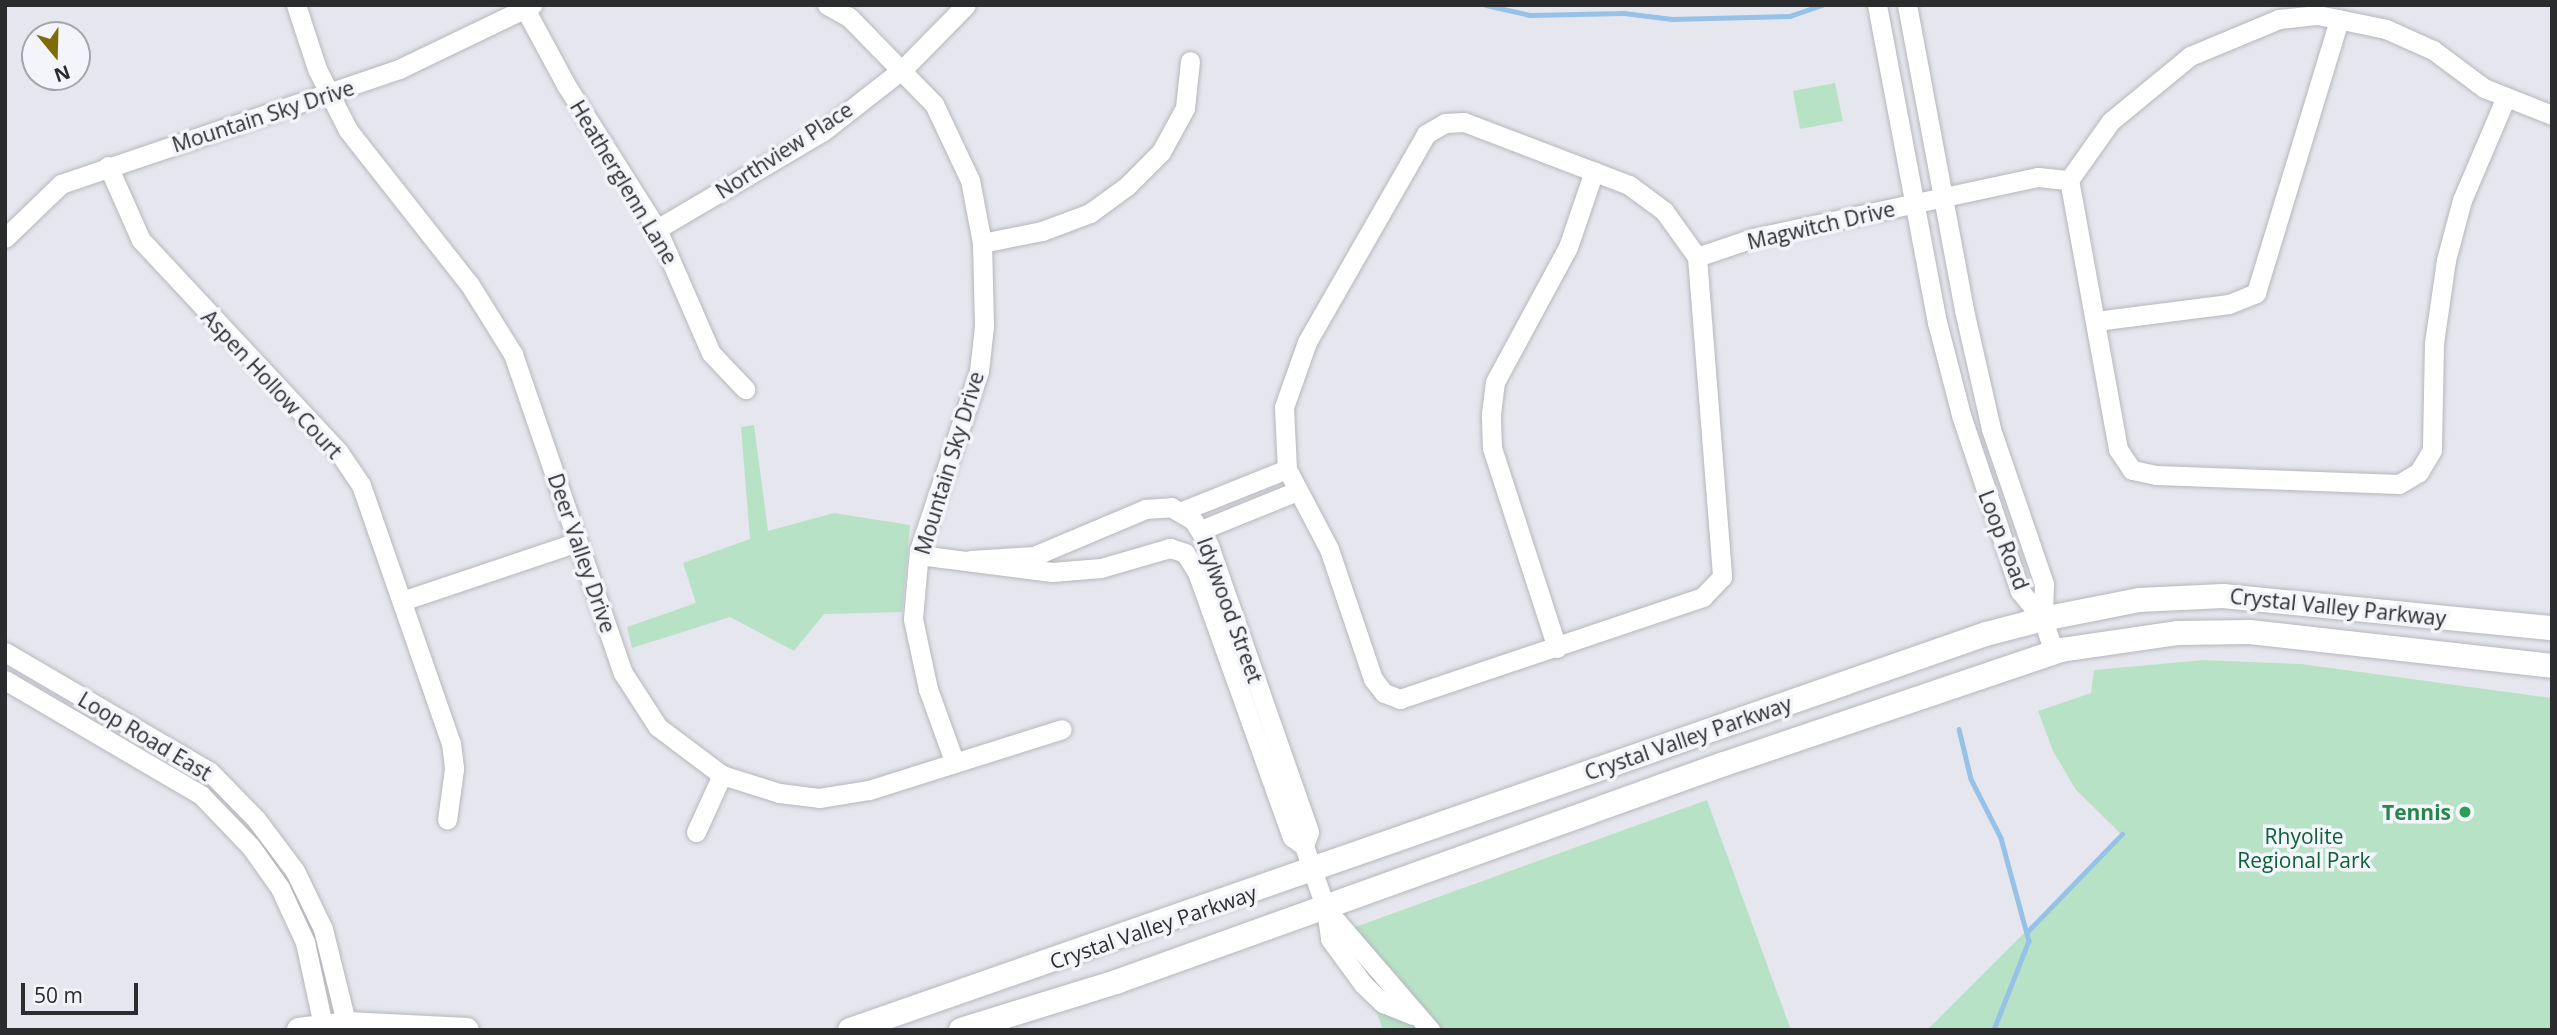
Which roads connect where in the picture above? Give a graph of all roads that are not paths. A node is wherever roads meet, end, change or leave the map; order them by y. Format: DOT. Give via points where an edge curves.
graph roads {
  1 [pos="296,5"];
  2 [pos="827,5"];
  3 [pos="966,5"];
  4 [pos="1877,5"];
  5 [pos="1907,5"];
  6 [pos="526,6"];
  7 [pos="2339,19"];
  8 [pos="1190,61"];
  9 [pos="904,68"];
  10 [pos="329,95"];
  11 [pos="2506,97"];
  12 [pos="2552,115"];
  13 [pos="108,166"];
  14 [pos="1594,171"];
  15 [pos="2068,180"];
  16 [pos="1946,197"];
  17 [pos="1914,204"];
  18 [pos="657,229"];
  19 [pos="5,238"];
  20 [pos="982,243"];
  21 [pos="1697,257"];
  22 [pos="2096,321"];
  23 [pos="746,389"];
  24 [pos="1287,469"];
  25 [pos="1297,491"];
  26 [pos="1182,511"];
  27 [pos="1201,530"];
  28 [pos="577,542"];
  29 [pos="919,555"];
  30 [pos="970,560"];
  31 [pos="402,601"];
  32 [pos="2043,619"];
  33 [pos="2552,628"];
  34 [pos="1557,648"];
  35 [pos="5,652"];
  36 [pos="2054,652"];
  37 [pos="2552,666"];
  38 [pos="5,680"];
  39 [pos="1062,729"];
  40 [pos="954,761"];
  41 [pos="722,775"];
  42 [pos="447,820"];
  43 [pos="696,832"];
  44 [pos="1304,846"];
  45 [pos="1313,870"];
  46 [pos="1326,909"];
  47 [pos="329,1028"];
  48 [pos="467,1030"];
  49 [pos="850,1030"];
  50 [pos="961,1030"];
  51 [pos="1430,1030"];
  1 -- 10 [label="street, Deer Valley Drive"];
  2 -- 9 [label="street, Mountain Sky Drive" via="849,17"];
  3 -- 9 [label="street, Northview Place"];
  4 -- 17 [label="street, Loop Road"];
  5 -- 16 [label="street, Loop Road"];
  6 -- 10 [label="street, Mountain Sky Drive" via="399,69"];
  6 -- 18 [label="street, Heatherglenn Lane" via="566,85"];
  7 -- 11 [label="street" via="2386,29 2433,50 2484,88"];
  7 -- 15 [label="street" via="2318,15 2279,19 2190,56 2111,121"];
  7 -- 22 [label="street" via="2256,293 2229,304"];
  8 -- 20 [label="street" via="1185,108 1161,152 1127,186 1090,213 1042,232"];
  9 -- 18 [label="street, Northview Place" via="822,132"];
  9 -- 20 [label="street, Mountain Sky Drive" via="934,104 955,141 970,180"];
  10 -- 13 [label="street, Mountain Sky Drive"];
  10 -- 28 [label="street, Deer Valley Drive" via="348,130 470,285 503,335 524,383"];
  11 -- 12 [label="street"];
  11 -- 22 [label="street" via="2462,200 2446,260 2434,343 2432,450 2419,472 2399,484 2156,475 2132,470 2118,449"];
  13 -- 19 [label="street, Mountain Sky Drive" via="61,184"];
  13 -- 31 [label="street, Aspen Hollow Court" via="141,240 338,451 361,485"];
  14 -- 21 [label="street" via="1629,184 1664,211"];
  14 -- 24 [label="street" via="1464,122 1445,123 1426,134 1293,373 1283,419"];
  14 -- 34 [label="street" via="1568,247 1495,382 1491,414 1492,448"];
  15 -- 16 [label="street, Magwitch Drive" via="2038,177"];
  15 -- 22 [label="street" via="2071,215"];
  16 -- 17 [label="street, Magwitch Drive"];
  16 -- 32 [label="street, Loop Road" via="1964,310 1992,429 2044,584"];
  17 -- 21 [label="street, Magwitch Drive" via="1753,238"];
  17 -- 32 [label="street, Loop Road" via="1961,415 2020,592"];
  18 -- 23 [label="street, Heatherglenn Lane" via="687,289 711,353"];
  20 -- 29 [label="street, Mountain Sky Drive" via="984,326 979,371"];
  21 -- 34 [label="street" via="1722,577 1703,597"];
  24 -- 25 [label="street"];
  24 -- 26 [label="street"];
  25 -- 27 [label="street"];
  25 -- 34 [label="street" via="1329,549 1373,679 1384,693 1400,699 1419,696"];
  26 -- 27 [label="street, Idylwood Street"];
  26 -- 30 [label="street, Idylwood Street" via="1144,509 1034,556"];
  27 -- 44 [label="street, Idylwood Street" via="1309,832"];
  28 -- 31 [label="street"];
  28 -- 41 [label="street, Deer Valley Drive" via="623,673 639,702 682,748"];
  29 -- 30 [label="street, Idylwood Street"];
  29 -- 40 [label="street, Mountain Sky Drive" via="913,619 928,689"];
  30 -- 44 [label="street, Idylwood Street" via="1052,572 1101,568 1170,548 1185,553 1197,572 1292,837"];
  31 -- 42 [label="street, Aspen Hollow Court" via="451,743 454,769"];
  32 -- 33 [label="main road, Crystal Valley Parkway" via="2139,600 2223,596"];
  32 -- 36 [label="street"];
  32 -- 45 [label="main road, Crystal Valley Parkway" via="1986,634"];
  35 -- 47 [label="street, Loop Road East" via="209,771 256,819 295,871 323,929"];
  36 -- 37 [label="main road, Crystal Valley Parkway" via="2177,633 2250,632"];
  36 -- 46 [label="main road, Crystal Valley Parkway" via="1738,759"];
  38 -- 47 [label="street, Loop Road East" via="201,795 229,823 264,863 294,917"];
  39 -- 40 [label="street, Deer Valley Drive"];
  40 -- 41 [label="street, Deer Valley Drive" via="869,790 819,797 779,793"];
  41 -- 43 [label="street"];
  44 -- 45 [label="street, Idylwood Street"];
  45 -- 46 [label="street, Idylwood Street"];
  45 -- 49 [label="main road, Crystal Valley Parkway"];
  46 -- 50 [label="main road, Crystal Valley Parkway"];
  46 -- 51 [label="street, Idylwood Street" via="1330,939 1363,984 1383,1003 1413,1016"];
  47 -- 48 [label="main road"];
}
